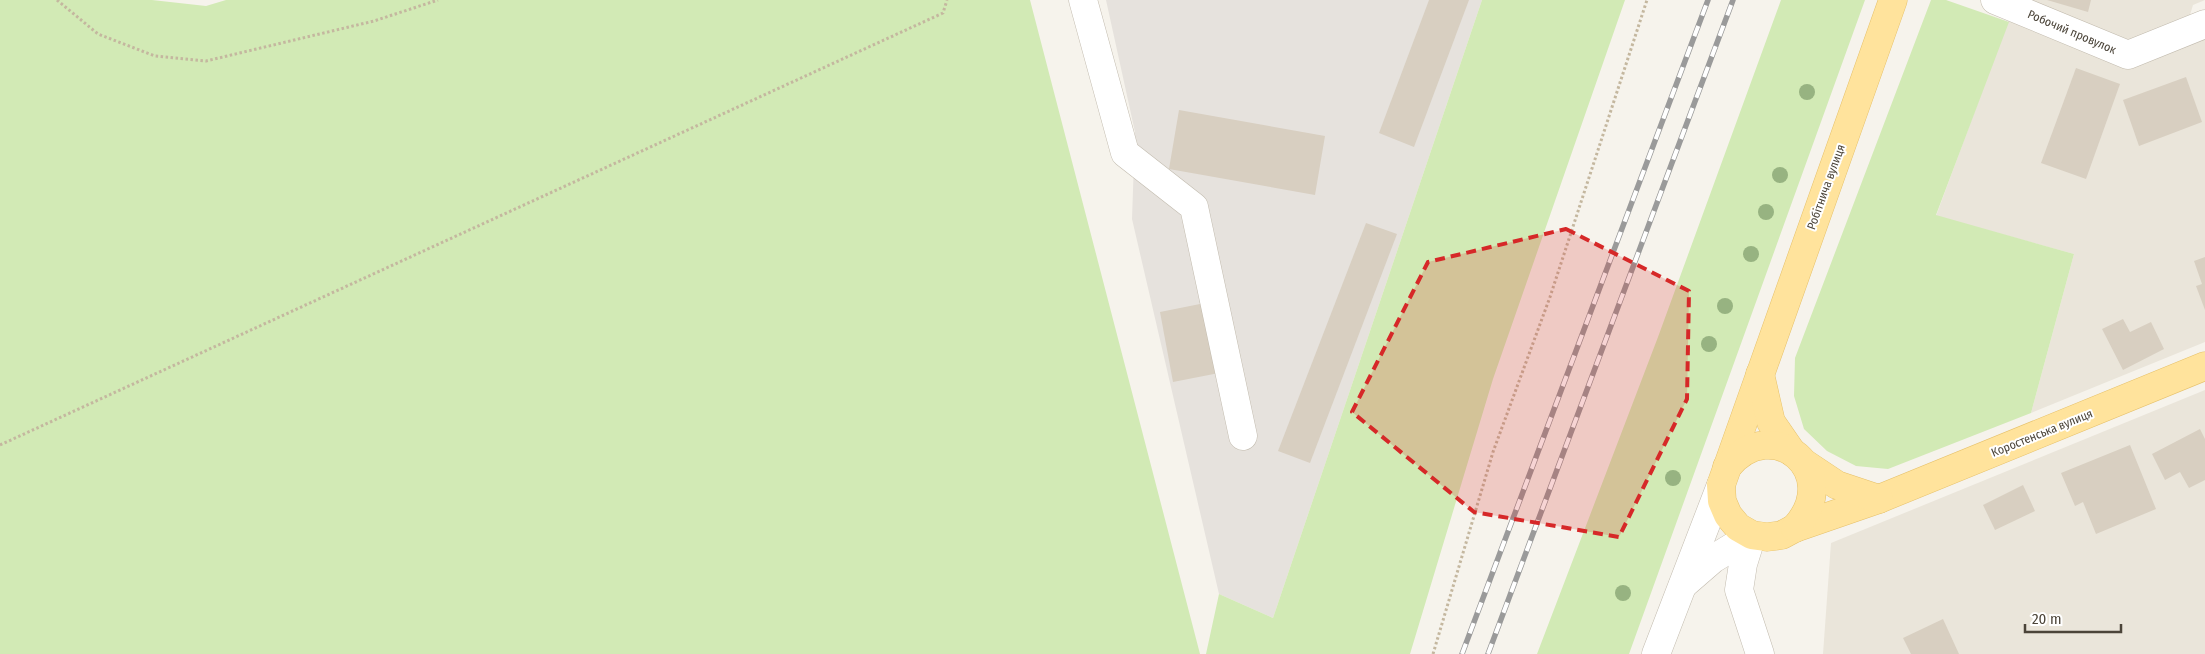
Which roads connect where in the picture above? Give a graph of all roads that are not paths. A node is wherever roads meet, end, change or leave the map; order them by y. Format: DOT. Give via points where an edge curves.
graph roads {
  1 [pos="1084,0"];
  2 [pos="1893,0"];
  3 [pos="1995,0"];
  4 [pos="2205,24"];
  5 [pos="2205,366"];
  6 [pos="1760,374"];
  7 [pos="1243,436"];
  8 [pos="1798,457"];
  9 [pos="1724,476"];
  10 [pos="1879,500"];
  11 [pos="1795,528"];
  12 [pos="1752,535"];
  13 [pos="1680,588"];
  14 [pos="1656,654"];
  15 [pos="1760,654"];
  1 -- 7 [label="street" via="1125,152 1194,207"];
  2 -- 6 [label="main road, Робітнича вулиця"];
  3 -- 4 [label="street, Робочий провулок" via="2128,55"];
  5 -- 10 [label="main road, Коростенська вулиця"];
  6 -- 8 [label="main road" via="1771,422"];
  6 -- 9 [label="main road, Робітнича вулиця"];
  8 -- 9 [label="main road" via="1775,445 1758,445 1746,450"];
  8 -- 10 [label="main road" via="1837,485"];
  8 -- 11 [label="main road" via="1812,480 1813,498 1807,515"];
  9 -- 12 [label="main road" via="1722,501 1728,515 1738,527"];
  9 -- 13 [label="street"];
  10 -- 11 [label="main road, Коростенська вулиця"];
  11 -- 12 [label="main road" via="1775,536"];
  12 -- 13 [label="street" via="1713,559"];
  12 -- 15 [label="street" via="1742,564 1739,590"];
  13 -- 14 [label="street"];
}
